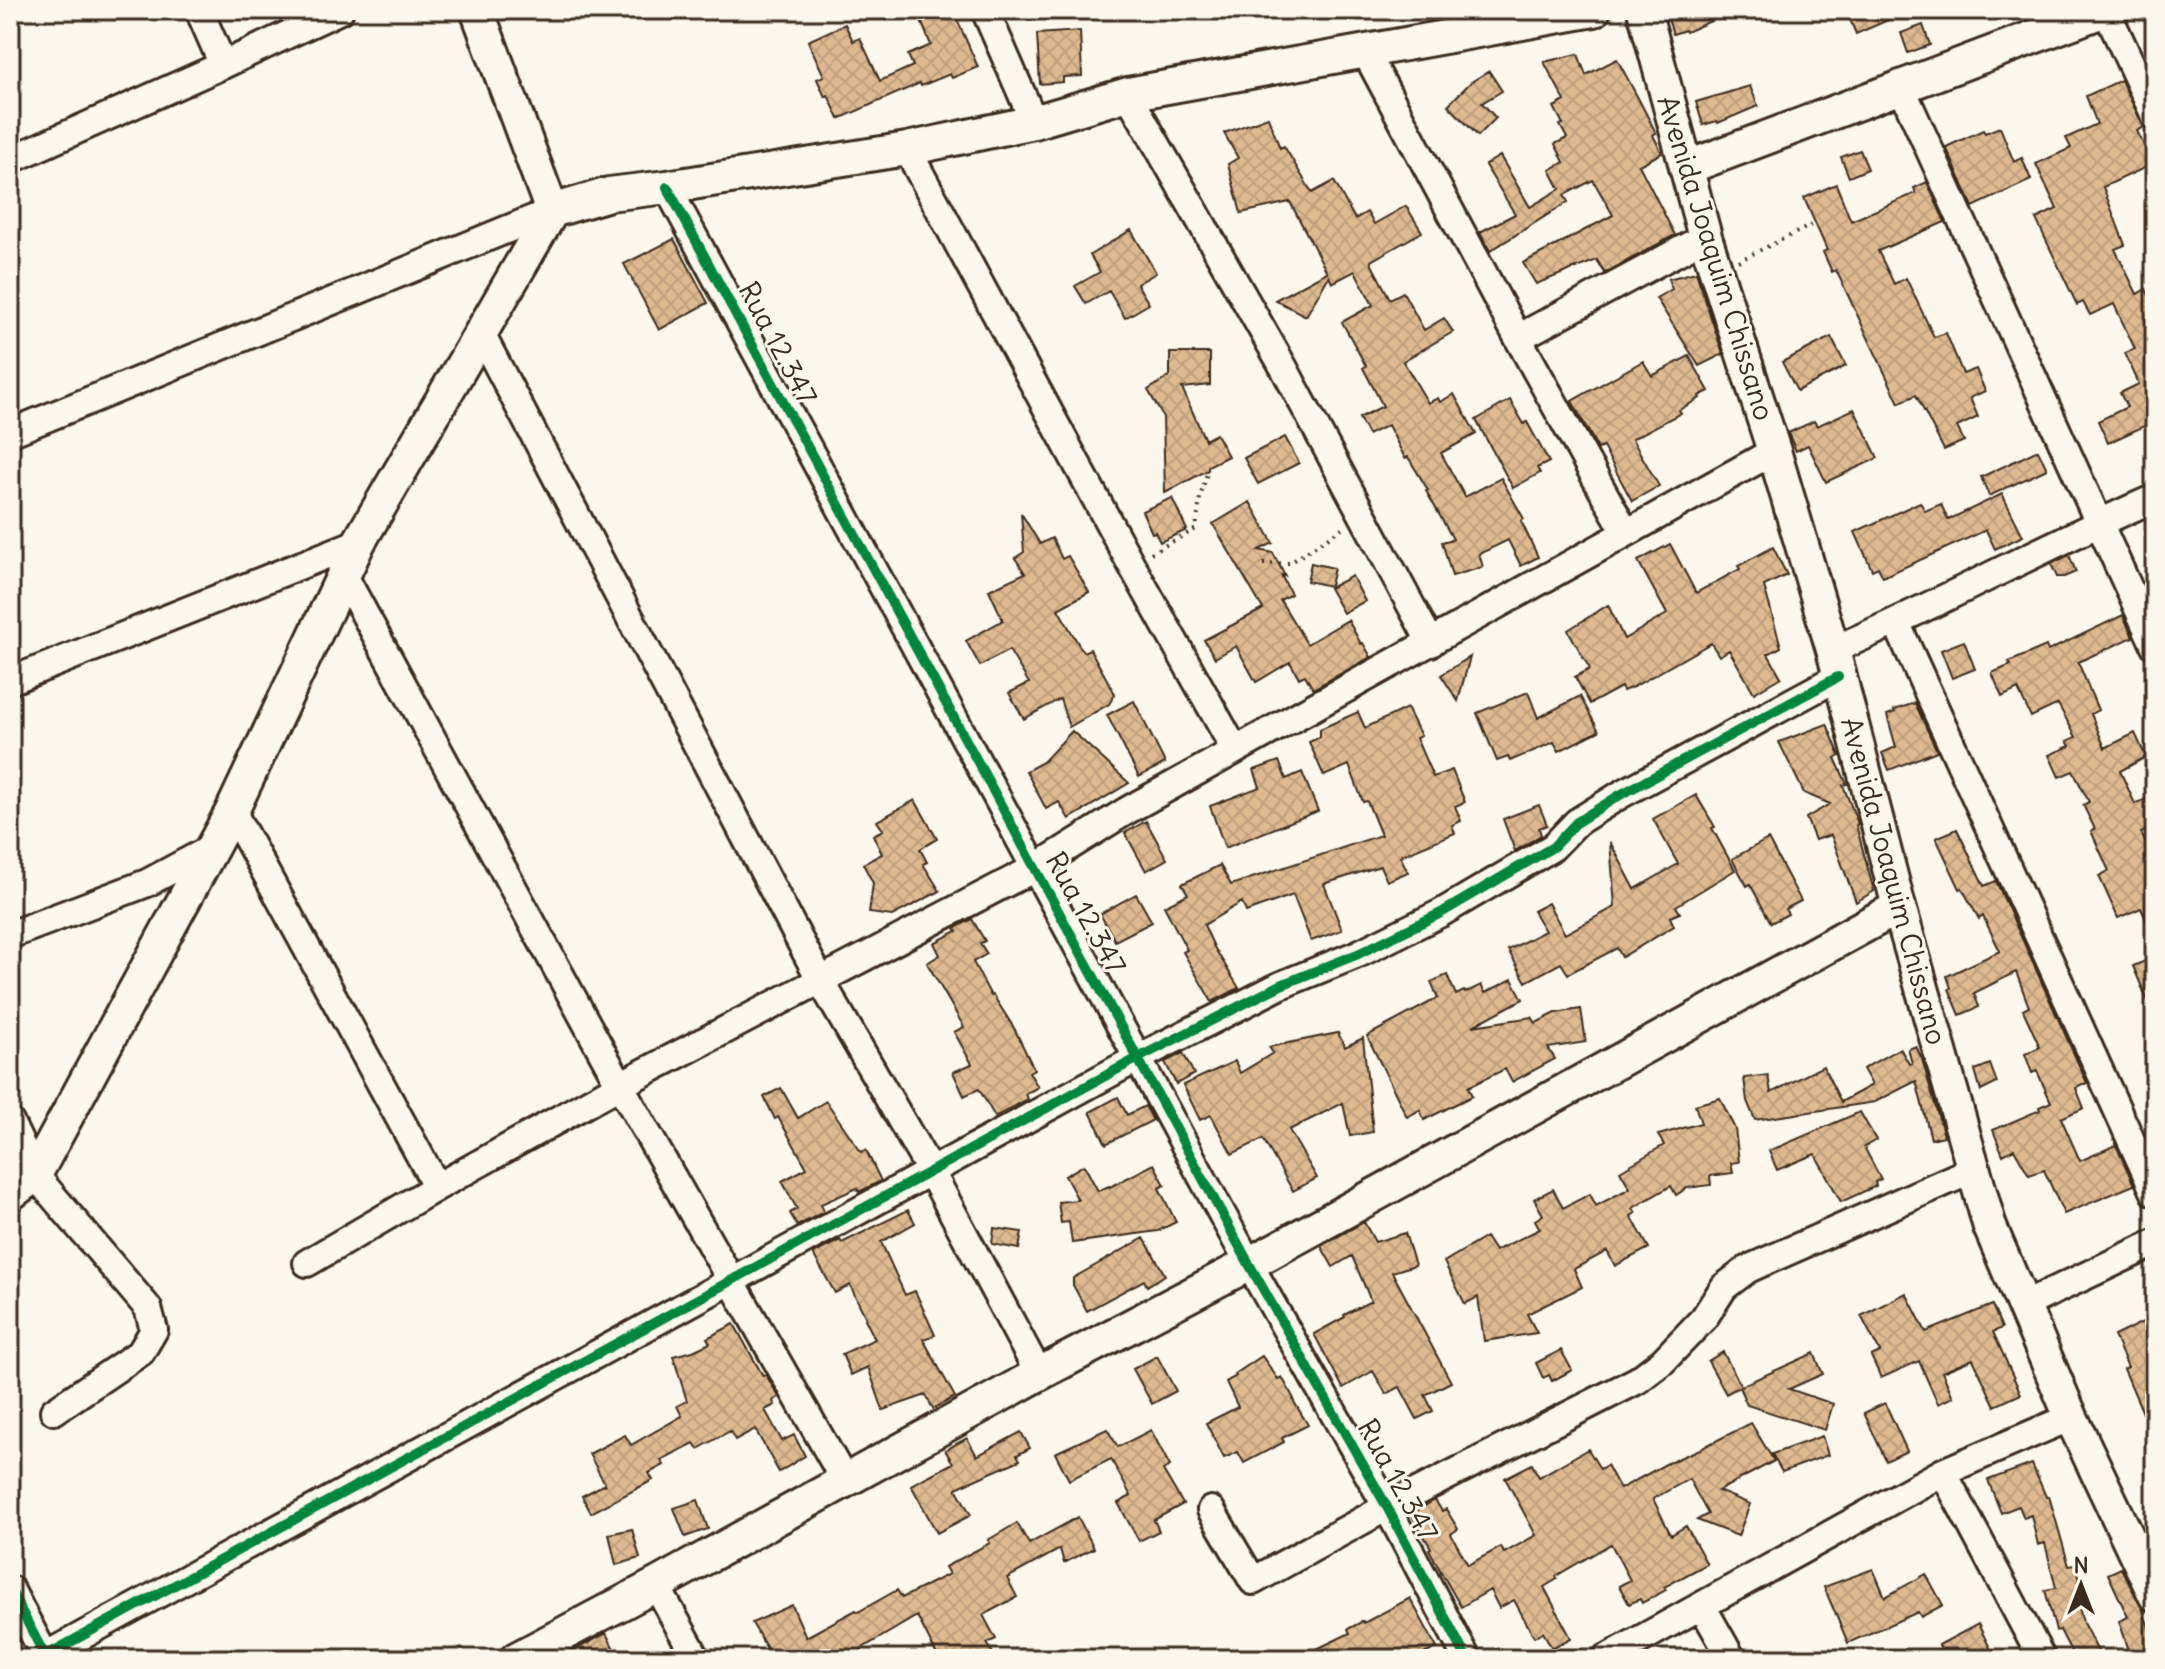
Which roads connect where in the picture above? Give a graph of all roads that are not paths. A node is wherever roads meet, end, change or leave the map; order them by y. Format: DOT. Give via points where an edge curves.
graph roads {
  1 [pos="199,10"];
  2 [pos="340,10"];
  3 [pos="477,10"];
  4 [pos="985,10"];
  5 [pos="1594,10"];
  6 [pos="1644,10"];
  7 [pos="2105,10"];
  8 [pos="1366,53"];
  9 [pos="223,65"];
  10 [pos="1901,87"];
  11 [pos="1128,94"];
  12 [pos="2155,116"];
  13 [pos="1034,122"];
  14 [pos="907,149"];
  15 [pos="10,160"];
  16 [pos="1686,168"];
  17 [pos="667,187"];
  18 [pos="552,211"];
  19 [pos="1705,237"];
  20 [pos="480,332"];
  21 [pos="1518,338"];
  22 [pos="10,433"];
  23 [pos="1774,451"];
  24 [pos="2155,498"];
  25 [pos="2099,522"];
  26 [pos="1626,533"];
  27 [pos="359,542"];
  28 [pos="344,576"];
  29 [pos="1896,622"];
  30 [pos="1431,643"];
  31 [pos="2155,646"];
  32 [pos="1835,663"];
  33 [pos="10,681"];
  34 [pos="1235,750"];
  35 [pos="232,811"];
  36 [pos="214,847"];
  37 [pos="1035,868"];
  38 [pos="1899,907"];
  39 [pos="10,935"];
  40 [pos="821,981"];
  41 [pos="1138,1058"];
  42 [pos="620,1085"];
  43 [pos="10,1122"];
  44 [pos="1972,1170"];
  45 [pos="931,1172"];
  46 [pos="22,1184"];
  47 [pos="437,1187"];
  48 [pos="2155,1193"];
  49 [pos="2155,1243"];
  50 [pos="307,1263"];
  51 [pos="1249,1264"];
  52 [pos="732,1279"];
  53 [pos="2024,1305"];
  54 [pos="1039,1374"];
  55 [pos="54,1411"];
  56 [pos="2071,1417"];
  57 [pos="1943,1472"];
  58 [pos="845,1481"];
  59 [pos="1387,1507"];
  60 [pos="1211,1510"];
  61 [pos="656,1585"];
  62 [pos="10,1589"];
  63 [pos="2155,1595"];
  64 [pos="1702,1606"];
  65 [pos="516,1659"];
  66 [pos="697,1659"];
  67 [pos="1467,1659"];
  68 [pos="1605,1659"];
  69 [pos="1732,1659"];
  70 [pos="2042,1659"];
  1 -- 9 [label="street"];
  2 -- 9 [label="street"];
  3 -- 18 [label="street"];
  4 -- 13 [label="street"];
  5 -- 8 [label="street"];
  6 -- 16 [label="street, Avenida Joaquim Chissano"];
  7 -- 10 [label="street"];
  7 -- 12 [label="street"];
  8 -- 11 [label="street"];
  8 -- 21 [label="street"];
  9 -- 15 [label="street"];
  10 -- 16 [label="street"];
  10 -- 25 [label="street"];
  11 -- 13 [label="street"];
  11 -- 30 [label="street" via="1284,368"];
  13 -- 14 [label="street"];
  14 -- 17 [label="street"];
  14 -- 34 [label="street"];
  16 -- 19 [label="street, Avenida Joaquim Chissano"];
  17 -- 18 [label="street" via="609,194"];
  17 -- 37 [label="street, Rua 12.347"];
  18 -- 20 [label="street"];
  18 -- 22 [label="street"];
  19 -- 21 [label="street"];
  19 -- 23 [label="street, Avenida Joaquim Chissano"];
  20 -- 27 [label="street"];
  20 -- 40 [label="street"];
  21 -- 26 [label="street"];
  23 -- 26 [label="street"];
  23 -- 32 [label="street, Avenida Joaquim Chissano"];
  24 -- 25 [label="street"];
  25 -- 29 [label="street"];
  25 -- 31 [label="street"];
  26 -- 30 [label="street"];
  27 -- 28 [label="street"];
  27 -- 33 [label="street"];
  28 -- 35 [label="street"];
  28 -- 42 [label="street"];
  29 -- 32 [label="street"];
  29 -- 48 [label="street"];
  30 -- 34 [label="street"];
  32 -- 38 [label="street, Avenida Joaquim Chissano"];
  32 -- 41 [label="street" via="1577,822 1553,847 1441,913 1281,985"];
  34 -- 37 [label="street"];
  35 -- 36 [label="street"];
  35 -- 47 [label="street"];
  36 -- 39 [label="street" via="147,883"];
  36 -- 46 [label="street"];
  37 -- 40 [label="street"];
  37 -- 41 [label="street, Rua 12.347"];
  38 -- 44 [label="street, Avenida Joaquim Chissano"];
  38 -- 51 [label="street"];
  40 -- 42 [label="street"];
  40 -- 45 [label="street"];
  41 -- 45 [label="street"];
  41 -- 51 [label="street, Rua 12.347"];
  42 -- 47 [label="street"];
  42 -- 52 [label="street"];
  43 -- 46 [label="street"];
  44 -- 53 [label="street, Avenida Joaquim Chissano"];
  44 -- 59 [label="street" via="1748,1269 1724,1287 1704,1318 1663,1361 1638,1380"];
  45 -- 52 [label="street"];
  45 -- 54 [label="street"];
  46 -- 55 [label="street" via="148,1308 154,1330 141,1352"];
  47 -- 50 [label="street"];
  49 -- 53 [label="street"];
  51 -- 54 [label="street"];
  51 -- 59 [label="street, Rua 12.347"];
  52 -- 58 [label="street"];
  52 -- 62 [label="street" via="45,1656"];
  53 -- 56 [label="street, Avenida Joaquim Chissano"];
  54 -- 58 [label="street"];
  56 -- 57 [label="street"];
  56 -- 63 [label="street, Avenida Joaquim Chissano"];
  57 -- 64 [label="street"];
  57 -- 70 [label="street"];
  58 -- 61 [label="street"];
  59 -- 60 [label="street" via="1253,1581"];
  59 -- 67 [label="street, Rua 12.347"];
  61 -- 65 [label="street"];
  61 -- 66 [label="street"];
  64 -- 68 [label="street"];
  64 -- 69 [label="street"];
}
